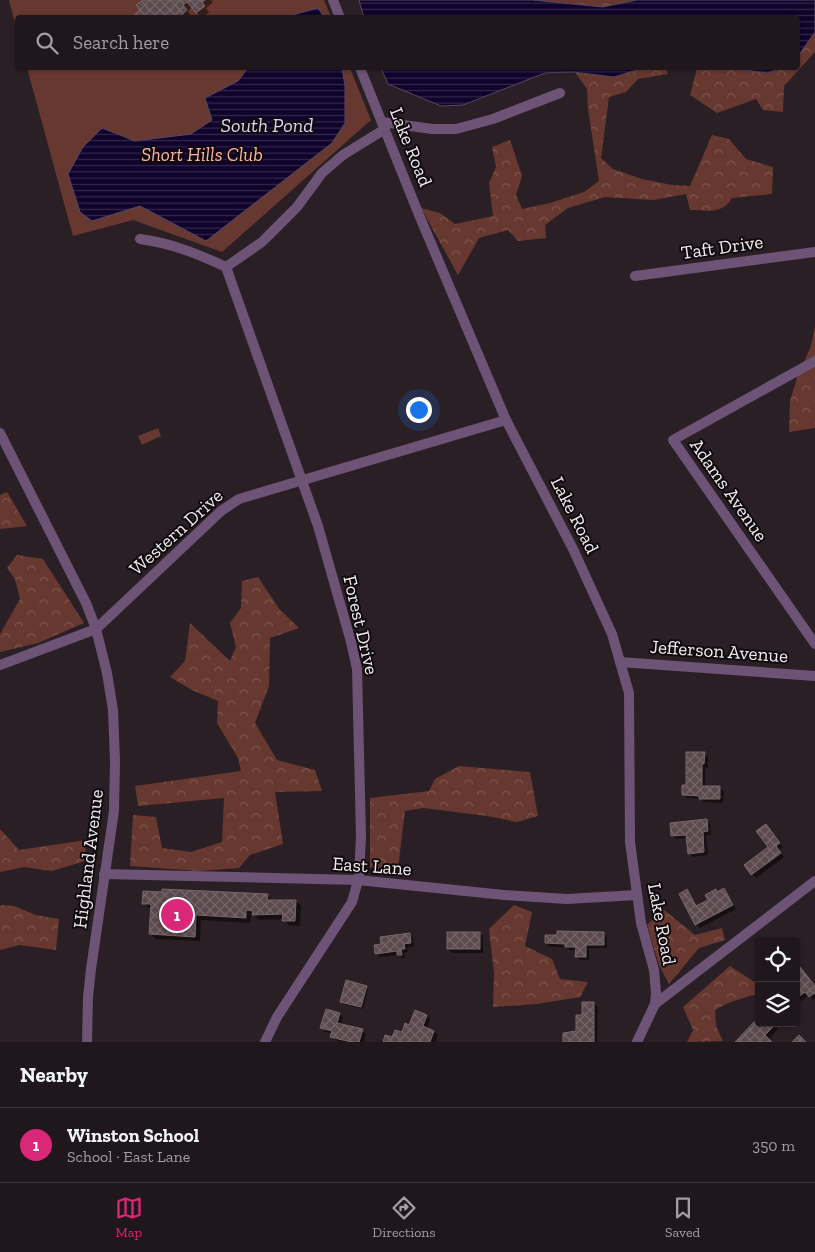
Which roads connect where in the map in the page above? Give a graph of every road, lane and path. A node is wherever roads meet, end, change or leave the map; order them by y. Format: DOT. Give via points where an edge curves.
graph roads {
  1 [pos="333,0"];
  2 [pos="339,15"];
  3 [pos="361,70"];
  4 [pos="560,93"];
  5 [pos="383,125"];
  6 [pos="140,239"];
  7 [pos="815,252"];
  8 [pos="226,267"];
  9 [pos="634,276"];
  10 [pos="815,361"];
  11 [pos="506,420"];
  12 [pos="0,434"];
  13 [pos="302,480"];
  14 [pos="96,629"];
  15 [pos="815,644"];
  16 [pos="620,662"];
  17 [pos="0,665"];
  18 [pos="815,676"];
  19 [pos="104,874"];
  20 [pos="358,880"];
  21 [pos="815,881"];
  22 [pos="637,895"];
  23 [pos="655,1004"];
  24 [pos="88,1042"];
  25 [pos="265,1042"];
  26 [pos="637,1042"];
  1 -- 2 [label="street"];
  3 -- 5 [label="street, Lake Road"];
  4 -- 5 [label="street" via="493,119 456,129"];
  5 -- 8 [label="street" via="322,173 297,207 262,242"];
  5 -- 11 [label="street, Lake Road"];
  6 -- 8 [label="street" via="182,247"];
  7 -- 9 [label="street, Taft Drive"];
  8 -- 13 [label="street, Forest Drive"];
  10 -- 15 [label="street, Adams Avenue" via="673,440"];
  11 -- 13 [label="street, Western Drive"];
  11 -- 16 [label="street, Lake Road" via="573,550 612,634"];
  12 -- 14 [label="street, Highland Avenue" via="86,603"];
  13 -- 14 [label="street, Western Drive" via="239,499 221,511"];
  13 -- 20 [label="street, Forest Drive" via="352,642 357,670 361,836"];
  14 -- 17 [label="street, Western Drive"];
  14 -- 19 [label="street, Highland Avenue" via="113,710 114,811"];
  16 -- 18 [label="street, Jefferson Avenue"];
  16 -- 22 [label="street, Lake Road" via="629,693 630,842"];
  19 -- 20 [label="street, East Lane"];
  19 -- 24 [label="street, Highland Avenue" via="88,997"];
  20 -- 22 [label="street, East Lane" via="549,898"];
  20 -- 25 [label="street, Forest Drive" via="352,902 276,1018"];
  21 -- 23 [label="street"];
  22 -- 23 [label="street, Lake Road" via="654,970"];
  23 -- 26 [label="street"];
}
